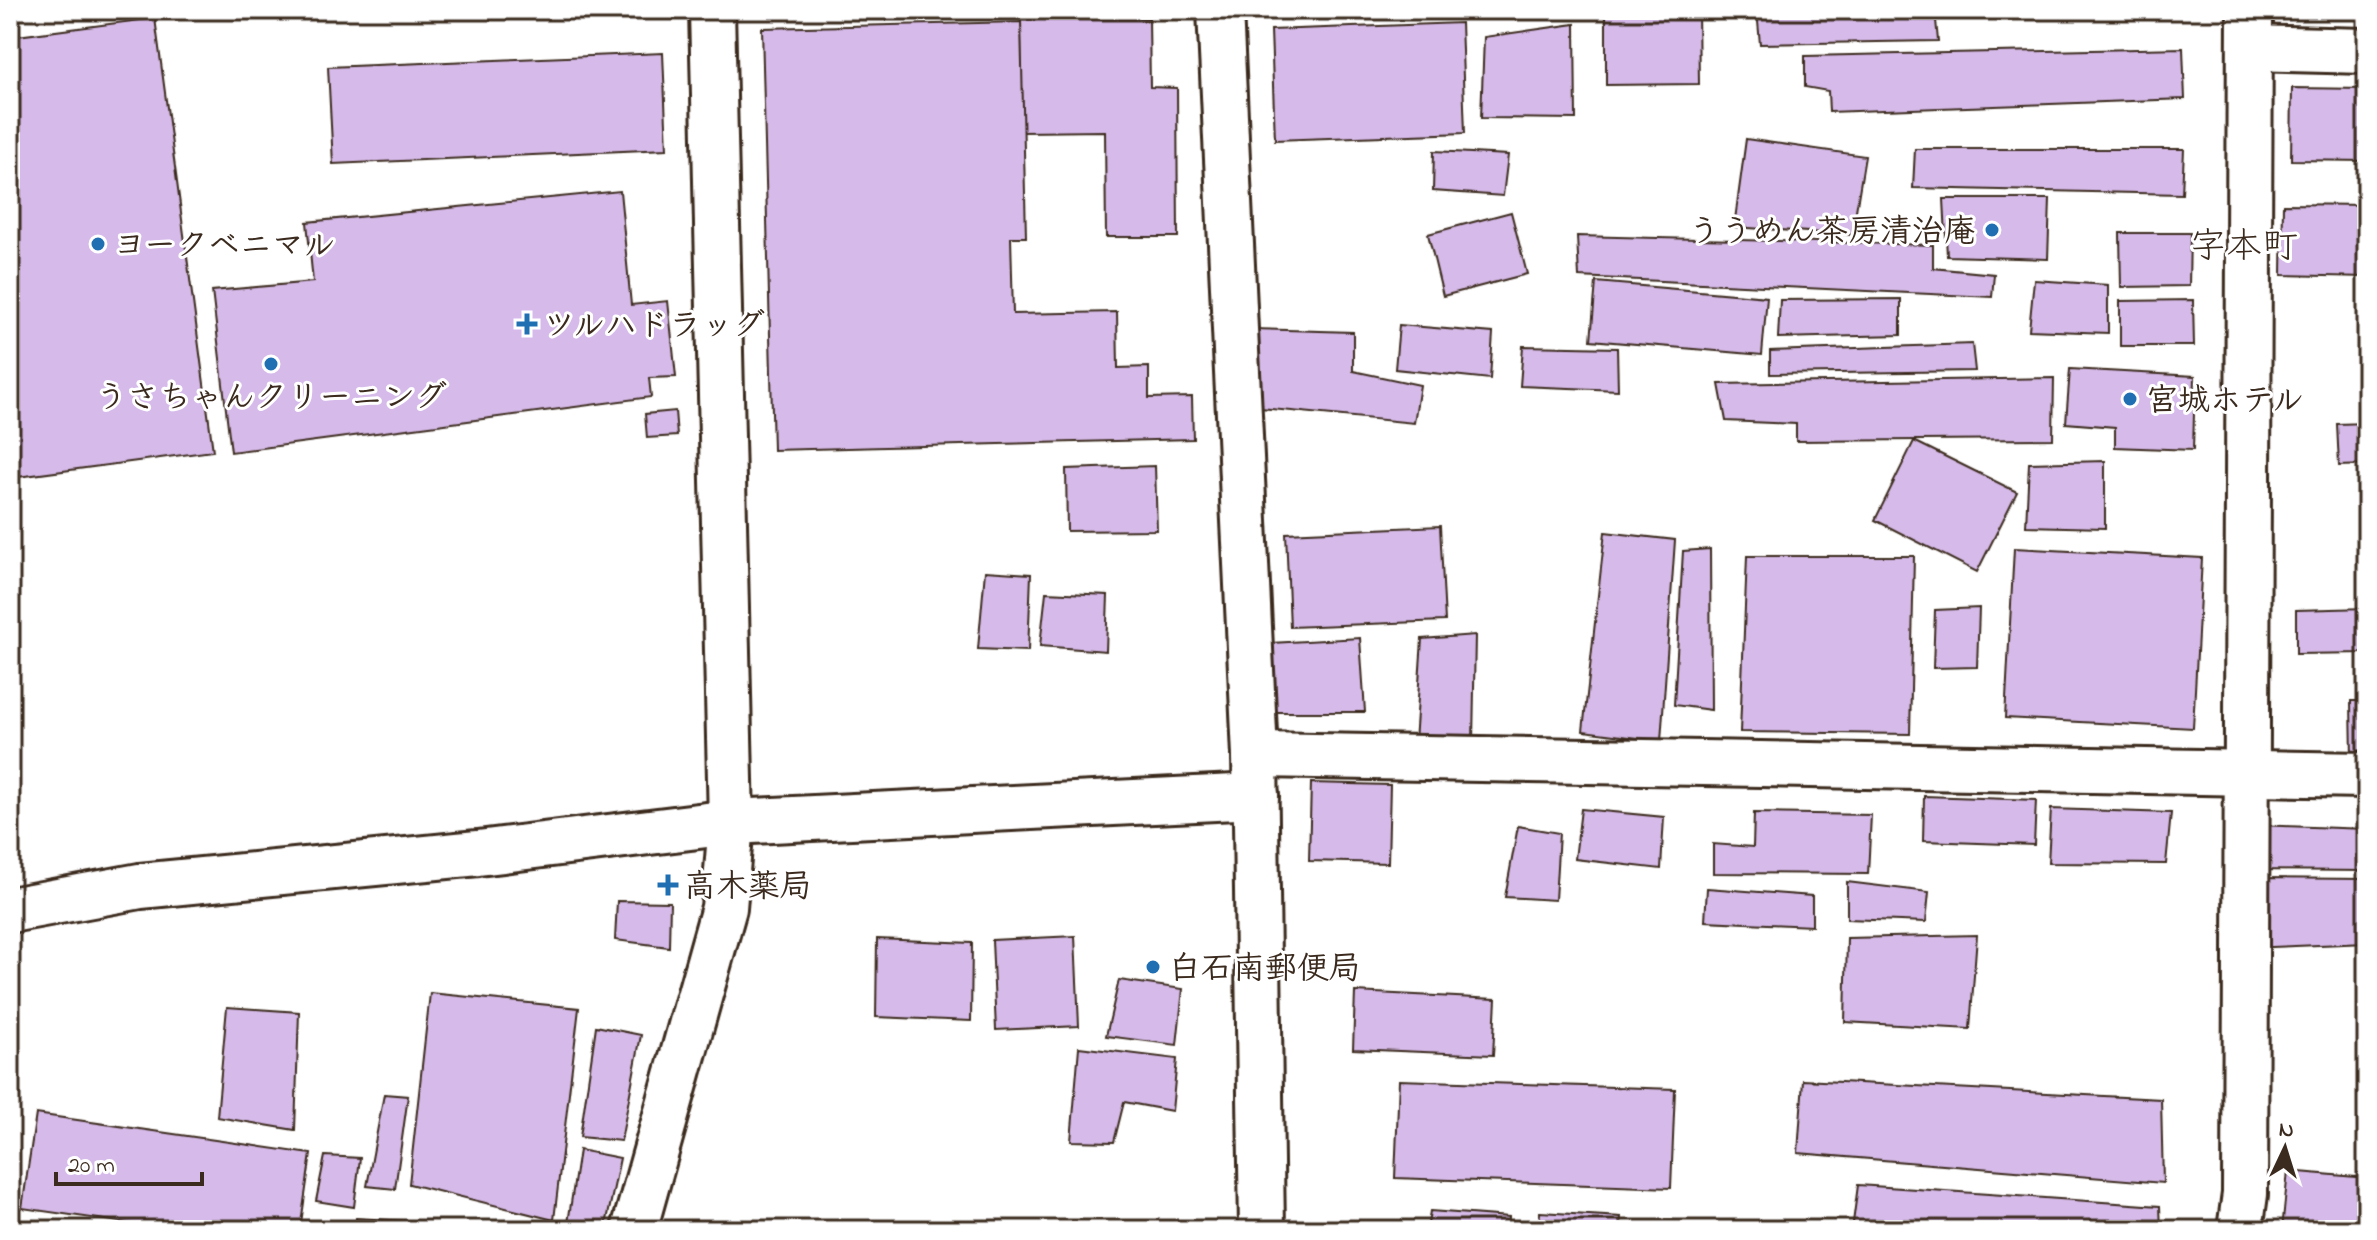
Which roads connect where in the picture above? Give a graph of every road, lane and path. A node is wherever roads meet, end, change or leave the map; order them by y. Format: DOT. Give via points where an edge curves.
graph roads {
  1 [pos="712,10"];
  2 [pos="1220,10"];
  3 [pos="2250,29"];
  4 [pos="2367,51"];
  5 [pos="2249,772"];
  6 [pos="2367,775"];
  7 [pos="1255,776"];
  8 [pos="731,822"];
  9 [pos="10,910"];
  10 [pos="634,1230"];
  11 [pos="1262,1230"];
  12 [pos="2240,1230"];
  1 -- 8 [label="street"];
  2 -- 7 [label="street"];
  3 -- 4 [label="street"];
  3 -- 5 [label="street"];
  5 -- 6 [label="street"];
  5 -- 7 [label="street"];
  5 -- 12 [label="street" via="2245,1194"];
  7 -- 8 [label="street"];
  7 -- 11 [label="street"];
  8 -- 9 [label="street" via="140,886"];
  8 -- 10 [label="street" via="724,908"];
}
